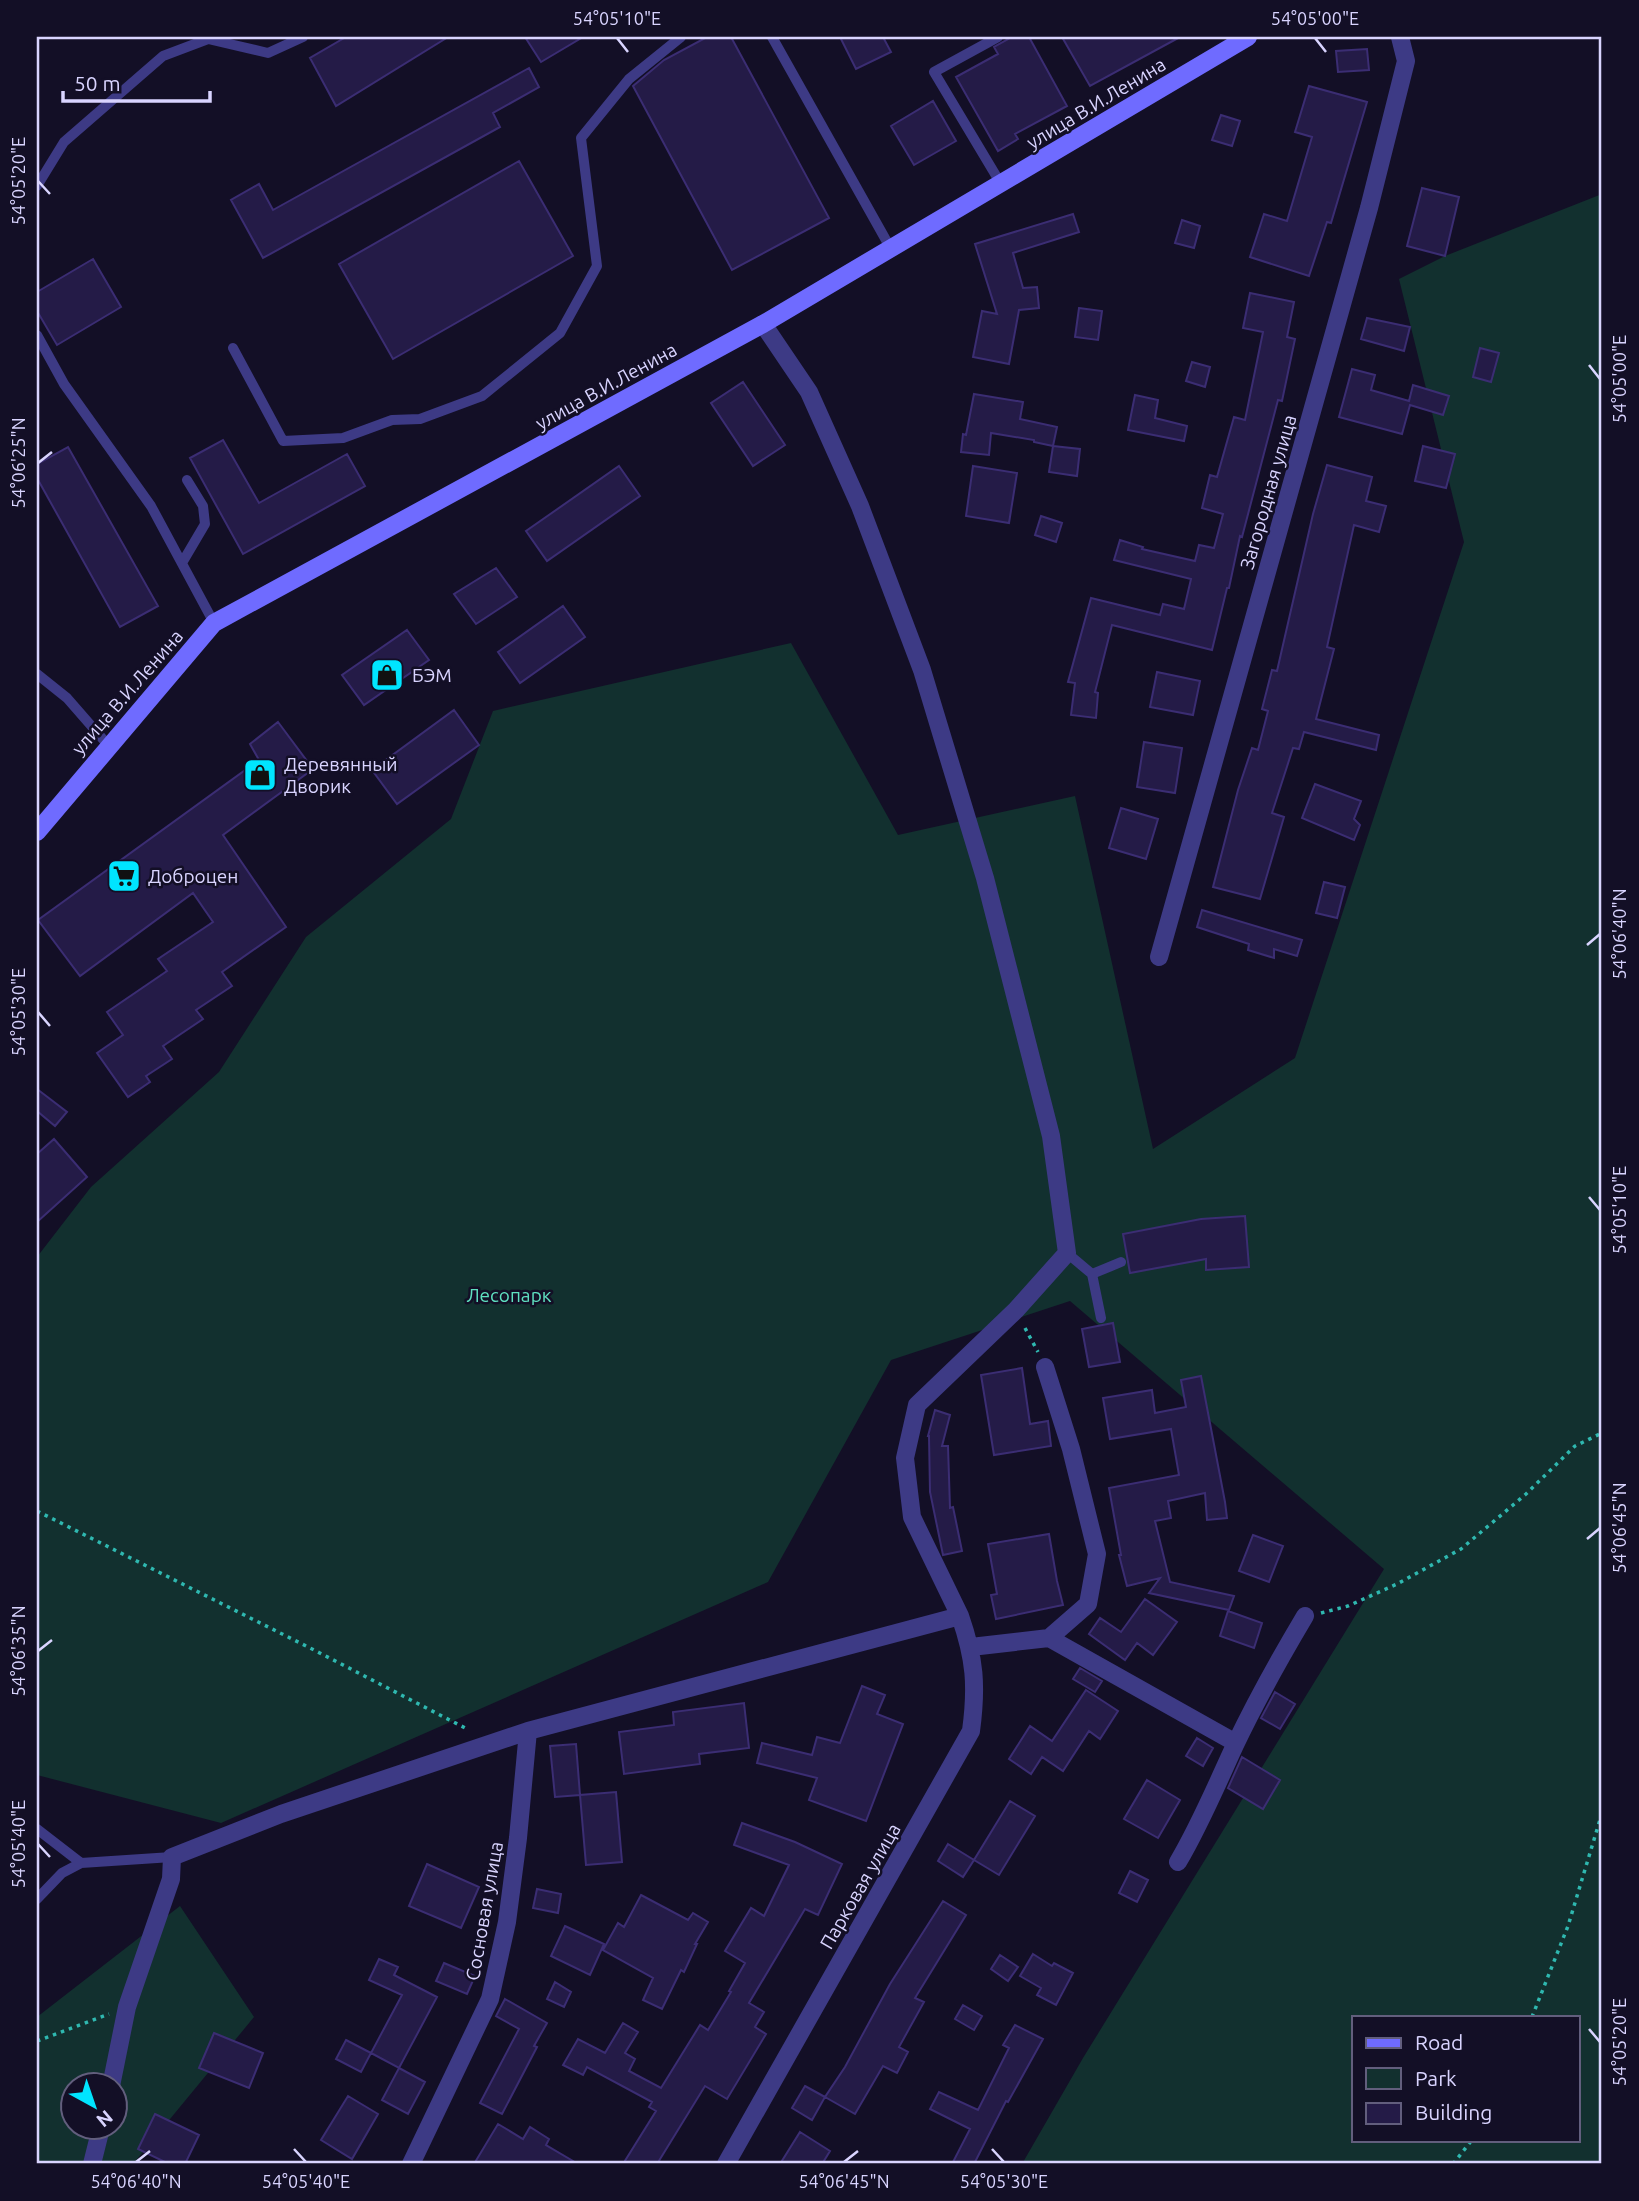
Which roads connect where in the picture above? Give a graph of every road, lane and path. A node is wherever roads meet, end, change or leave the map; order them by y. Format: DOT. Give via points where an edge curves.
graph roads {
  1 [pos="303,37"];
  2 [pos="681,37"];
  3 [pos="772,37"];
  4 [pos="998,37"];
  5 [pos="1248,37"];
  6 [pos="1401,37"];
  7 [pos="1001,184"];
  8 [pos="37,186"];
  9 [pos="891,248"];
  10 [pos="763,324"];
  11 [pos="37,335"];
  12 [pos="233,348"];
  13 [pos="187,480"];
  14 [pos="182,563"];
  15 [pos="214,623"];
  16 [pos="37,674"];
  17 [pos="108,745"];
  18 [pos="37,832"];
  19 [pos="1159,957"];
  20 [pos="1067,1253"];
  21 [pos="1121,1262"];
  22 [pos="1092,1274"];
  23 [pos="1016,1310"];
  24 [pos="1101,1318"];
  25 [pos="1045,1367"];
  26 [pos="1602,1433"];
  27 [pos="37,1511"];
  28 [pos="960,1616"];
  29 [pos="1305,1616"];
  30 [pos="1049,1638"];
  31 [pos="971,1647"];
  32 [pos="528,1731"];
  33 [pos="493,1743"];
  34 [pos="1236,1743"];
  35 [pos="1602,1813"];
  36 [pos="37,1829"];
  37 [pos="172,1857"];
  38 [pos="1178,1862"];
  39 [pos="81,1863"];
  40 [pos="37,1899"];
  41 [pos="127,2007"];
  42 [pos="1532,2016"];
  43 [pos="37,2041"];
  44 [pos="114,2072"];
  45 [pos="97,2142"];
  46 [pos="1470,2142"];
  47 [pos="92,2164"];
  48 [pos="411,2164"];
  49 [pos="726,2164"];
  50 [pos="1453,2164"];
  1 -- 8 [label="lane" via="268,53 208,39 163,57 64,142"];
  2 -- 12 [label="lane" via="629,79 581,138 597,265 560,333 482,396 420,419 392,420 343,438 283,441"];
  3 -- 9 [label="lane"];
  4 -- 7 [label="lane" via="934,72"];
  5 -- 7 [label="main road, улица В.И.Ленина"];
  6 -- 19 [label="street, Загородная улица" via="1406,61 1369,208"];
  7 -- 9 [label="main road, улица В.И.Ленина"];
  9 -- 10 [label="main road, улица В.И.Ленина"];
  10 -- 15 [label="main road, улица В.И.Ленина"];
  10 -- 20 [label="street" via="809,392 860,506 922,670 985,878 1051,1136"];
  11 -- 14 [label="lane" via="64,384 151,506"];
  13 -- 14 [label="lane" via="203,506 205,524"];
  14 -- 15 [label="lane"];
  15 -- 17 [label="main road, улица В.И.Ленина"];
  16 -- 17 [label="lane" via="67,698"];
  17 -- 18 [label="main road, улица В.И.Ленина"];
  20 -- 22 [label="lane"];
  20 -- 23 [label="street, Парковая улица"];
  21 -- 22 [label="lane"];
  22 -- 24 [label="lane"];
  23 -- 25 [label="path"];
  23 -- 28 [label="street, Парковая улица" via="917,1405 905,1458 912,1517"];
  25 -- 30 [label="street" via="1097,1554 1088,1604"];
  26 -- 29 [label="path" via="1575,1446 1461,1549 1348,1606"];
  27 -- 33 [label="path"];
  28 -- 31 [label="street, Парковая улица"];
  28 -- 32 [label="street"];
  29 -- 34 [label="street"];
  30 -- 31 [label="street"];
  30 -- 34 [label="street"];
  31 -- 49 [label="street, Парковая улица" via="975,1695 971,1731"];
  32 -- 33 [label="street"];
  32 -- 48 [label="street, Сосновая улица" via="507,1922 490,1999"];
  33 -- 37 [label="street" via="281,1814"];
  34 -- 38 [label="street"];
  35 -- 42 [label="path" via="1569,1926"];
  36 -- 39 [label="lane"];
  37 -- 39 [label="lane"];
  37 -- 41 [label="street" via="171,1879"];
  39 -- 40 [label="lane" via="62,1873"];
  41 -- 43 [label="path"];
  41 -- 44 [label="street"];
  45 -- 47 [label="street"];
  46 -- 50 [label="path"];
}
